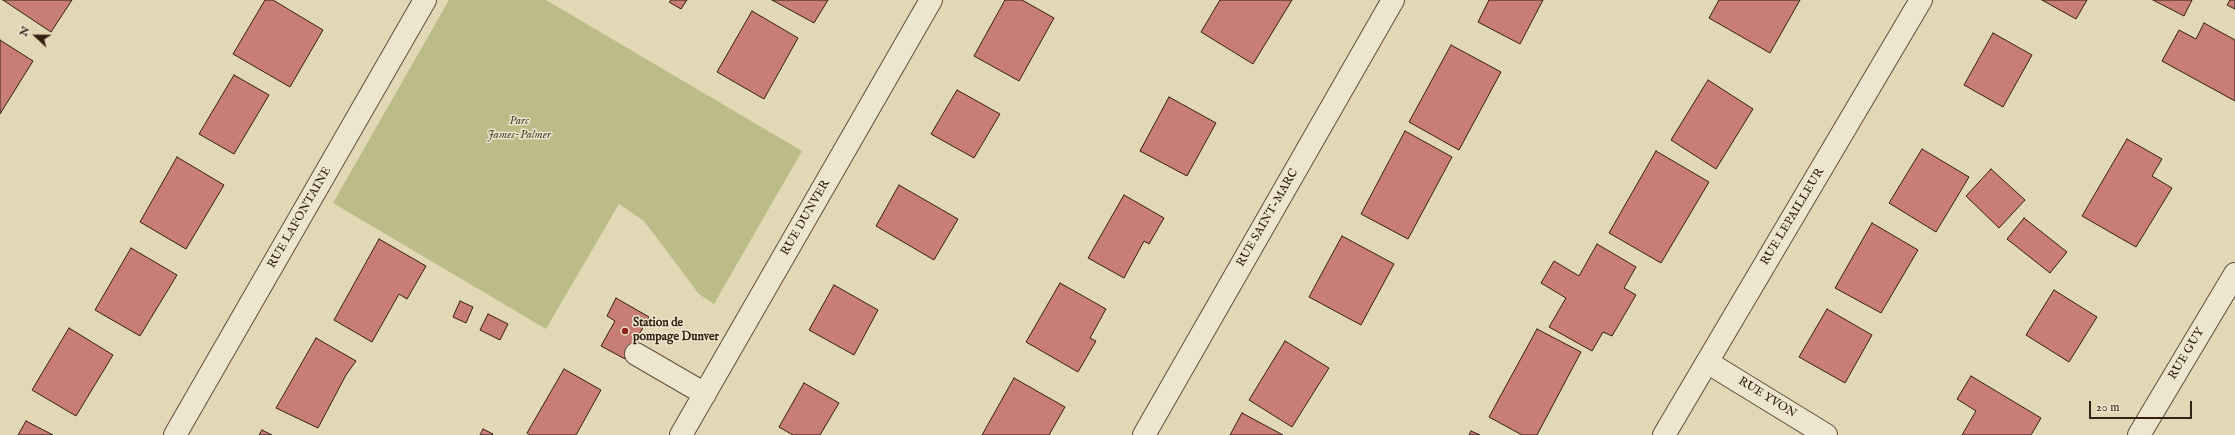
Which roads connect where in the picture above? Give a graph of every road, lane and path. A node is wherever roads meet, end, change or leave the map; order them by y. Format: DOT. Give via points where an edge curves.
graph roads {
  1 [pos="425,0"];
  2 [pos="931,0"];
  3 [pos="1393,0"];
  4 [pos="1921,0"];
  5 [pos="2235,274"];
  6 [pos="636,354"];
  7 [pos="1707,362"];
  8 [pos="705,394"];
  9 [pos="175,435"];
  10 [pos="681,435"];
  11 [pos="1144,435"];
  12 [pos="1664,435"];
  13 [pos="1826,435"];
  14 [pos="2139,435"];
  1 -- 9 [label="street, RUE LAFONTAINE"];
  2 -- 8 [label="street, RUE DUNVER"];
  3 -- 11 [label="street, RUE SAINT-MARC"];
  4 -- 7 [label="street, RUE LEPAILLEUR"];
  5 -- 14 [label="street, RUE GUY"];
  6 -- 8 [label="street"];
  7 -- 12 [label="street, RUE LEPAILLEUR"];
  7 -- 13 [label="street, RUE YVON"];
  8 -- 10 [label="street, RUE DUNVER"];
}
